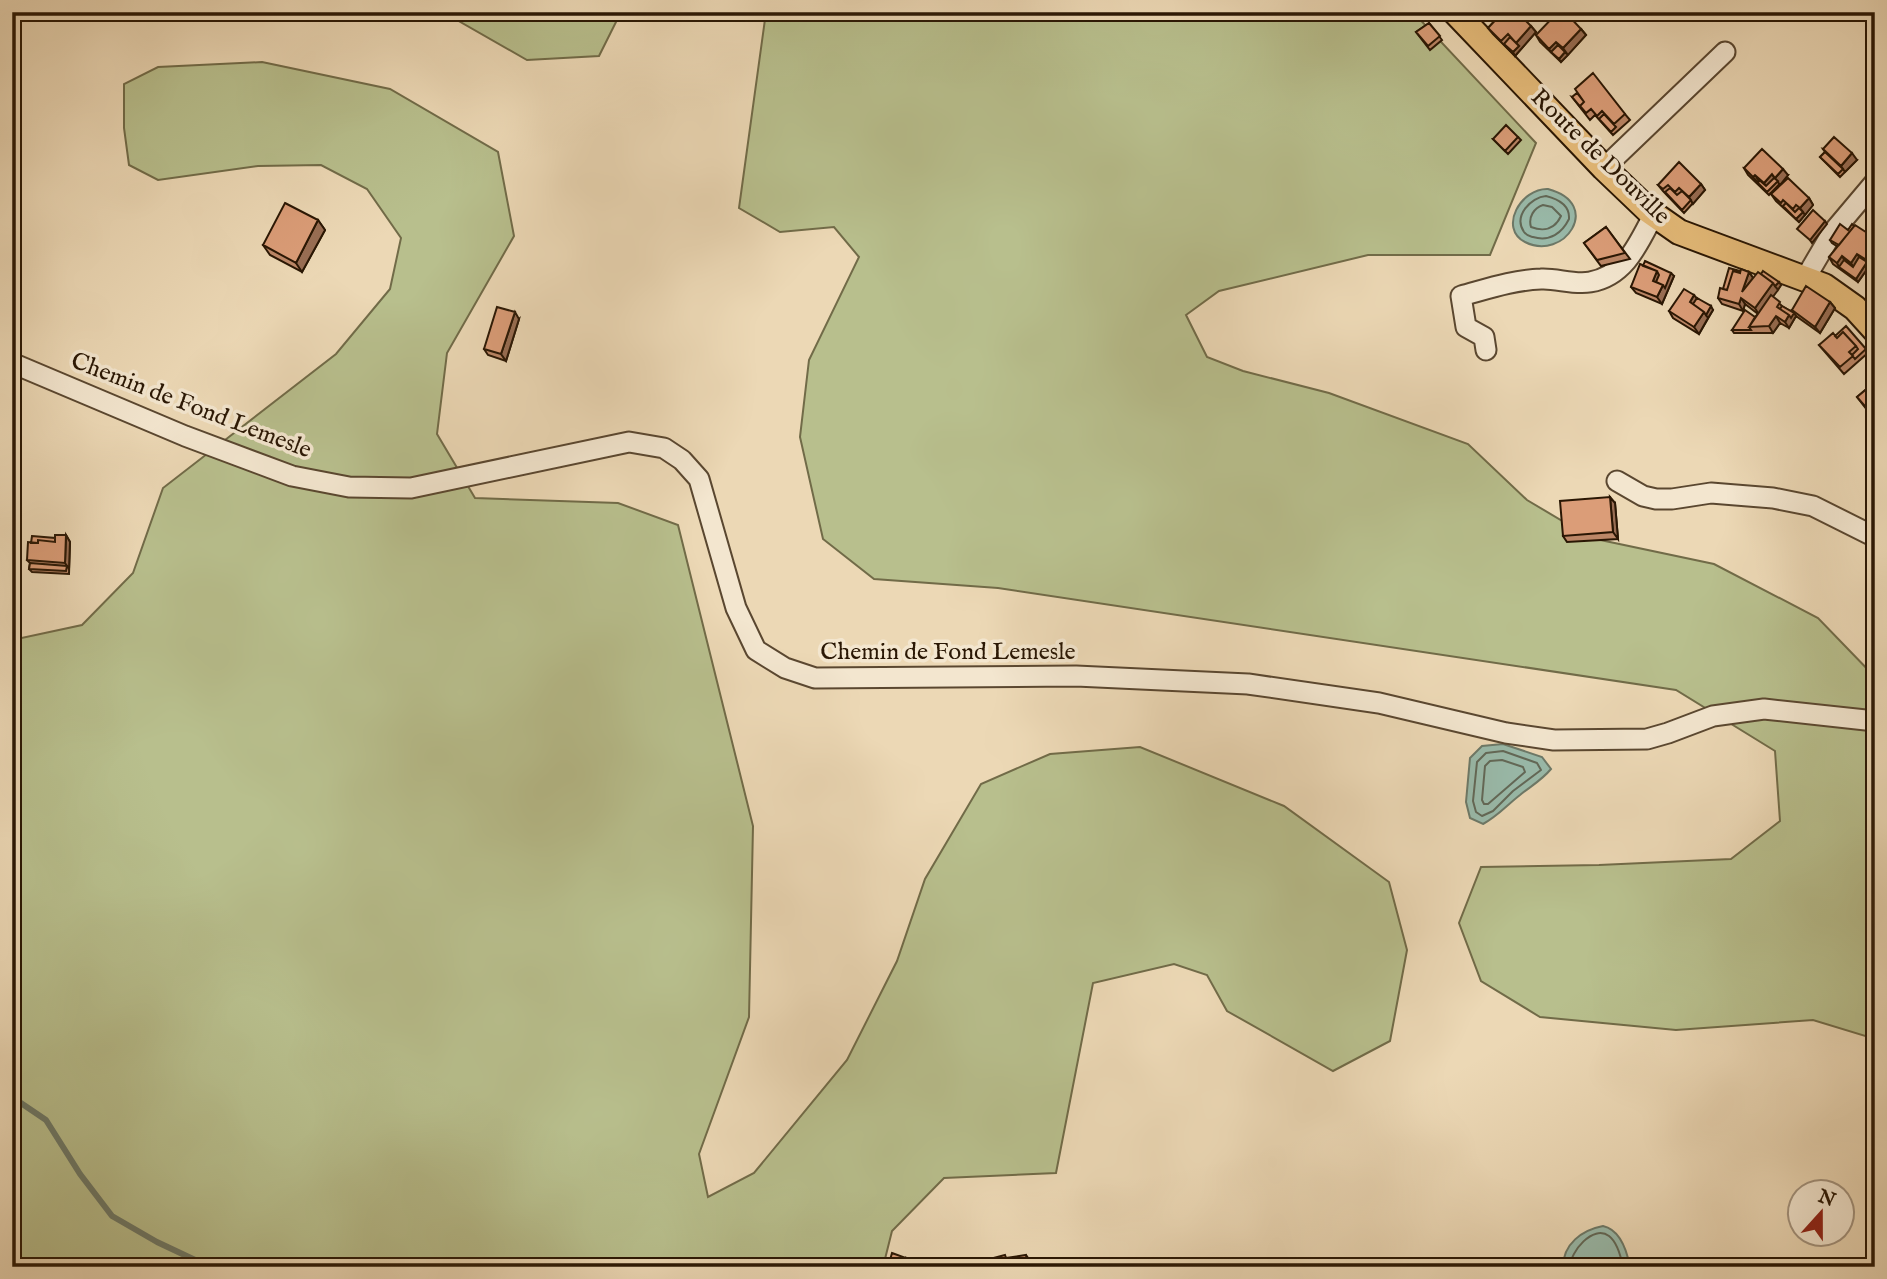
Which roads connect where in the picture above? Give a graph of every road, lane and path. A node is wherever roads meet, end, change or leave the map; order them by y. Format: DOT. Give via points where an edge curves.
graph roads {
  1 [pos="1455,12"];
  2 [pos="1725,52"];
  3 [pos="1604,168"];
  4 [pos="1875,183"];
  5 [pos="1654,214"];
  6 [pos="1805,279"];
  7 [pos="1875,330"];
  8 [pos="1486,350"];
  9 [pos="12,363"];
  10 [pos="1617,481"];
  11 [pos="1875,537"];
  12 [pos="1875,721"];
  1 -- 3 [label="main road, Route de Douville"];
  2 -- 3 [label="street"];
  3 -- 5 [label="main road, Route de Douville"];
  4 -- 6 [label="street" via="1832,233"];
  5 -- 6 [label="main road, Route de Douville" via="1679,232"];
  5 -- 8 [label="street" via="1630,259 1608,275 1589,282 1542,279 1461,296 1466,327 1483,337"];
  6 -- 7 [label="main road, Route de Douville" via="1835,294"];
  9 -- 12 [label="street, Chemin de Fond Lemesle" via="292,476 349,487 411,488 629,442 664,448 699,479 736,608 756,650 815,678 1076,677 1248,684 1379,703 1555,740 1647,739 1713,716 1764,709"];
  10 -- 11 [label="street" via="1656,499 1711,493 1812,506"];
}
